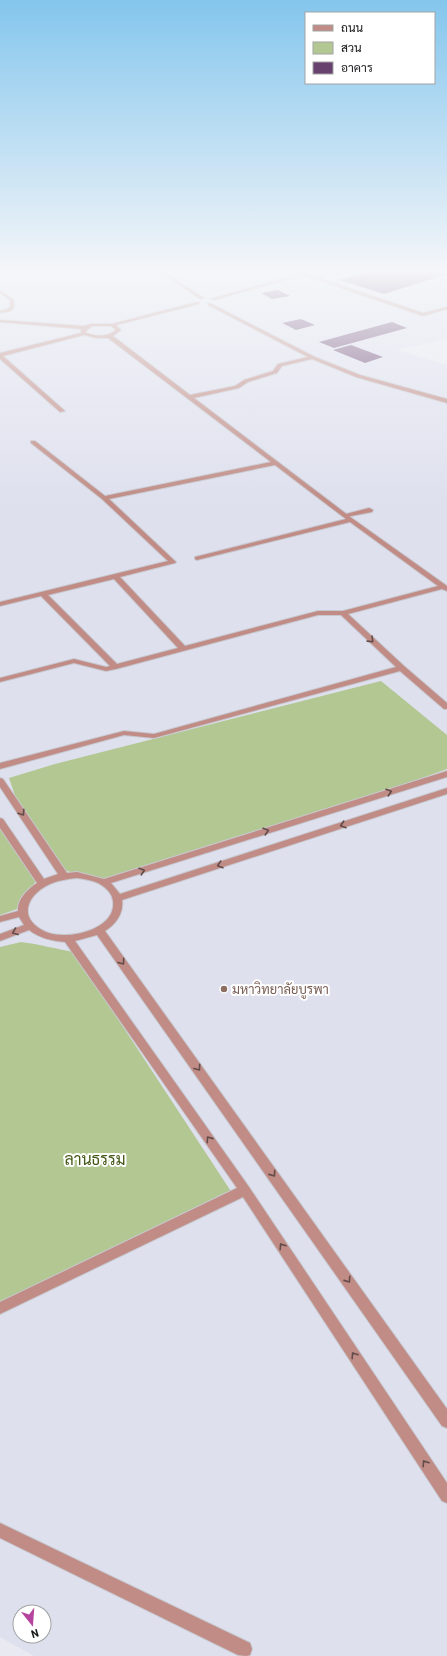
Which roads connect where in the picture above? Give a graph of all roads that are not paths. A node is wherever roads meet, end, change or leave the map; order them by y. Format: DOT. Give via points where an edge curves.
graph roads {
  1 [pos="23,349"];
  2 [pos="127,349"];
  3 [pos="295,349"];
  4 [pos="0,356"];
  5 [pos="311,358"];
  6 [pos="190,397"];
  7 [pos="447,401"];
  8 [pos="62,411"];
  9 [pos="33,442"];
  10 [pos="276,463"];
  11 [pos="104,498"];
  12 [pos="369,510"];
  13 [pos="349,518"];
  14 [pos="197,558"];
  15 [pos="116,577"];
  16 [pos="445,588"];
  17 [pos="43,594"];
  18 [pos="0,604"];
  19 [pos="343,613"];
  20 [pos="184,649"];
  21 [pos="116,667"];
  22 [pos="401,668"];
  23 [pos="0,680"];
  24 [pos="447,707"];
  25 [pos="0,766"];
  26 [pos="447,774"];
  27 [pos="0,781"];
  28 [pos="447,791"];
  29 [pos="0,821"];
  30 [pos="64,876"];
  31 [pos="104,882"];
  32 [pos="42,883"];
  33 [pos="118,898"];
  34 [pos="23,913"];
  35 [pos="0,919"];
  36 [pos="30,926"];
  37 [pos="100,931"];
  38 [pos="0,938"];
  39 [pos="68,938"];
  40 [pos="245,1190"];
  41 [pos="0,1308"];
  42 [pos="447,1422"];
  43 [pos="447,1496"];
  44 [pos="0,1530"];
  45 [pos="244,1649"];
  1 -- 4 [label="lane"];
  2 -- 6 [label="lane"];
  3 -- 5 [label="lane"];
  4 -- 8 [label="lane"];
  5 -- 6 [label="lane" via="280,365 275,372 246,381 237,387"];
  5 -- 7 [label="lane" via="358,376"];
  6 -- 10 [label="lane"];
  9 -- 11 [label="lane"];
  10 -- 11 [label="lane"];
  10 -- 13 [label="lane"];
  11 -- 15 [label="lane" via="173,562"];
  12 -- 13 [label="street"];
  13 -- 14 [label="lane"];
  13 -- 16 [label="lane"];
  15 -- 17 [label="lane"];
  15 -- 20 [label="lane"];
  16 -- 19 [label="lane"];
  17 -- 18 [label="lane"];
  17 -- 21 [label="lane"];
  19 -- 20 [label="lane" via="318,613"];
  19 -- 22 [label="lane, one-way"];
  20 -- 21 [label="lane"];
  21 -- 23 [label="lane" via="106,669 74,661"];
  22 -- 24 [label="lane"];
  22 -- 25 [label="lane" via="154,736 124,733"];
  31 -- 26 [label="lane, one-way"];
  27 -- 30 [label="lane, one-way"];
  28 -- 33 [label="lane, one-way"];
  29 -- 32 [label="lane"];
  30 -- 31 [label="lane" via="92,877"];
  30 -- 32 [label="lane"];
  31 -- 33 [label="lane" via="113,889"];
  32 -- 34 [label="lane" via="27,896"];
  33 -- 37 [label="lane" via="116,916"];
  34 -- 35 [label="lane"];
  34 -- 36 [label="lane"];
  36 -- 38 [label="lane, one-way"];
  36 -- 39 [label="lane" via="47,935"];
  37 -- 39 [label="lane"];
  37 -- 42 [label="lane, one-way"];
  40 -- 39 [label="lane, one-way"];
  40 -- 41 [label="lane"];
  43 -- 40 [label="lane, one-way"];
  44 -- 45 [label="lane"];
}
